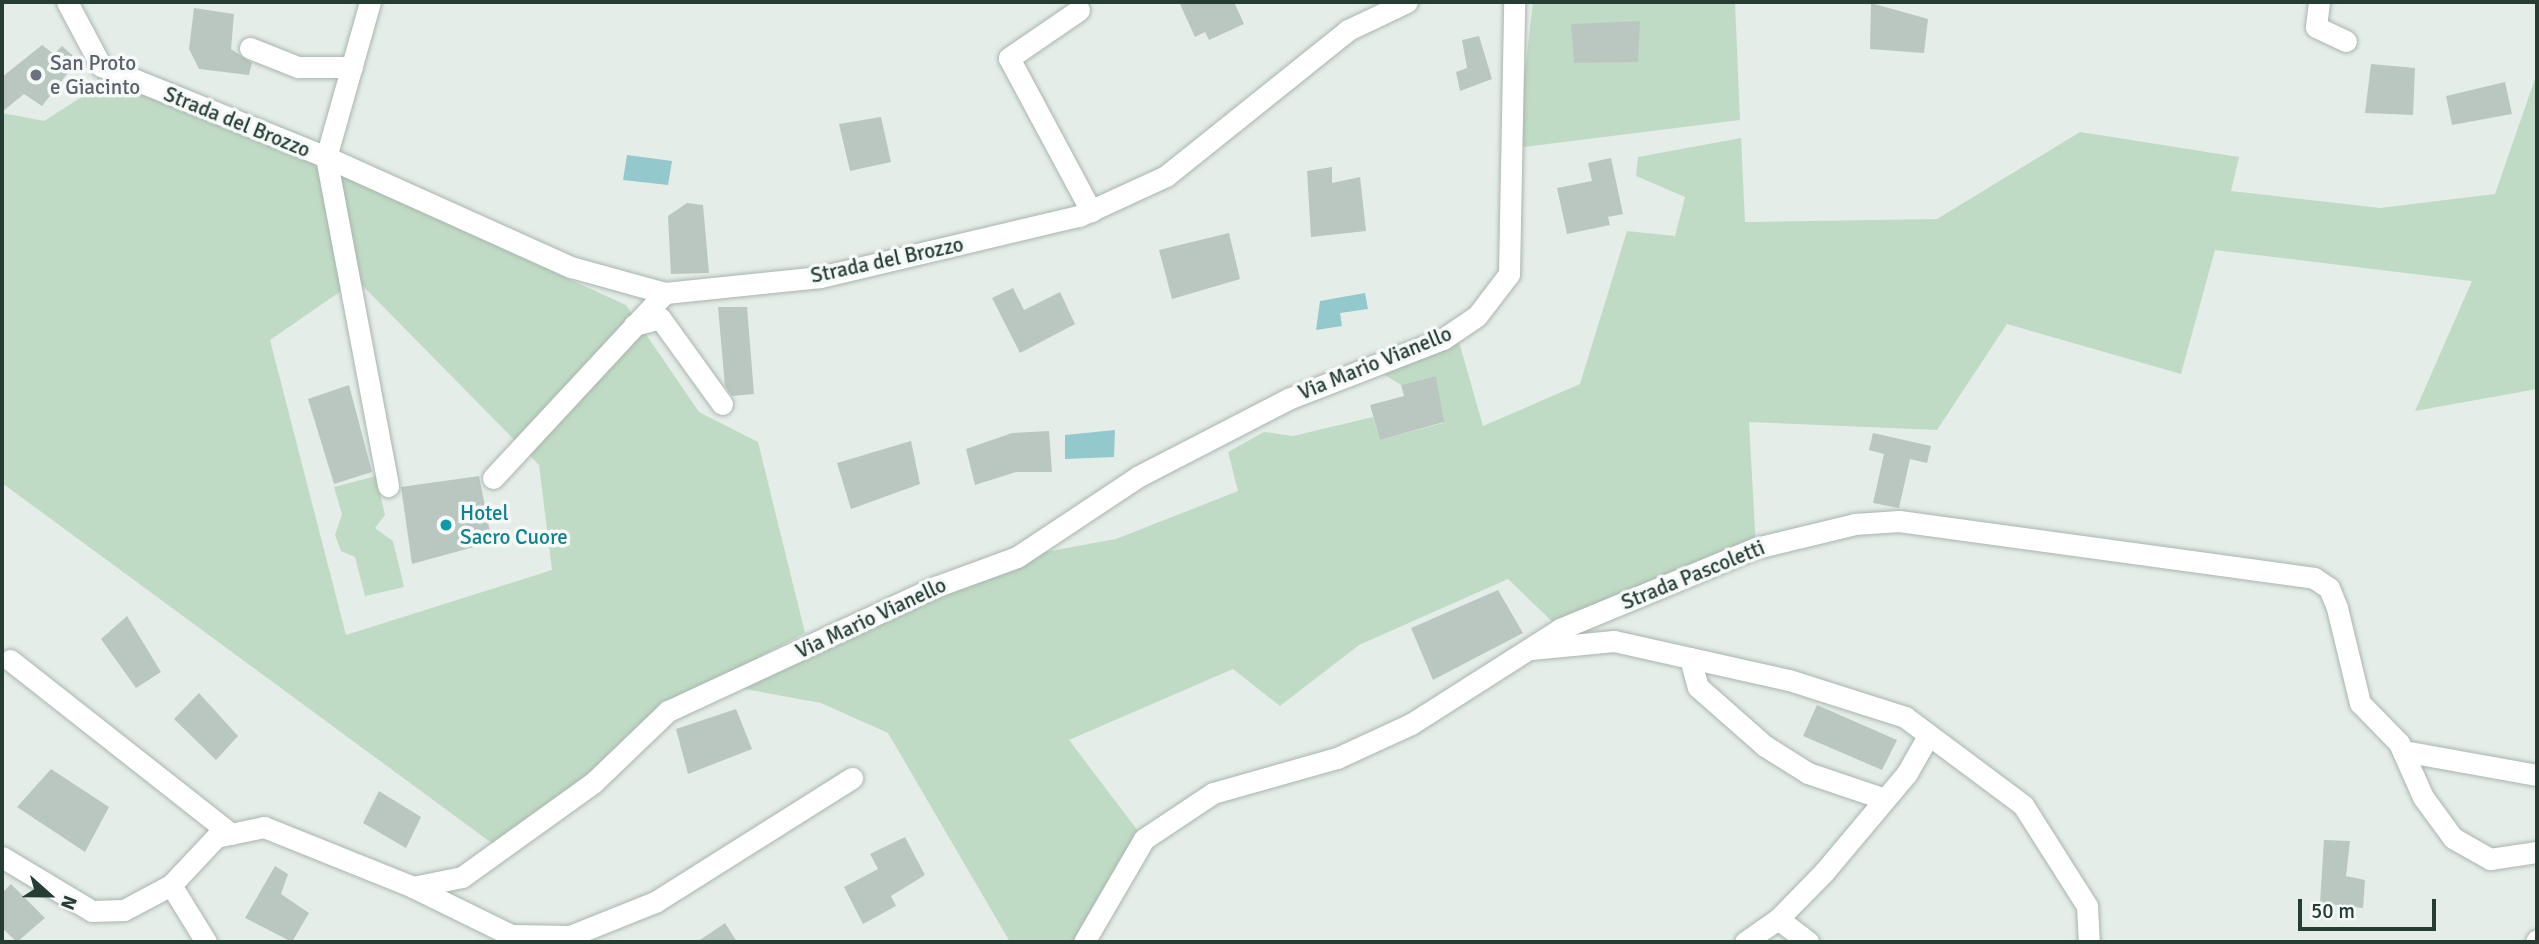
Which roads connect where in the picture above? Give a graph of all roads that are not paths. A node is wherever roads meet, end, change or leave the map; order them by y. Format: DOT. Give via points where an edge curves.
graph roads {
  1 [pos="66,2"];
  2 [pos="370,2"];
  3 [pos="1407,2"];
  4 [pos="1514,2"];
  5 [pos="2319,2"];
  6 [pos="1079,10"];
  7 [pos="2346,41"];
  8 [pos="250,48"];
  9 [pos="352,67"];
  10 [pos="326,157"];
  11 [pos="1090,211"];
  12 [pos="665,293"];
  13 [pos="634,324"];
  14 [pos="722,404"];
  15 [pos="493,478"];
  16 [pos="388,486"];
  17 [pos="1529,649"];
  18 [pos="1690,658"];
  19 [pos="10,660"];
  20 [pos="1927,738"];
  21 [pos="2403,751"];
  22 [pos="2537,775"];
  23 [pos="852,778"];
  24 [pos="1885,799"];
  25 [pos="231,834"];
  26 [pos="2537,852"];
  27 [pos="2,857"];
  28 [pos="171,885"];
  29 [pos="414,887"];
  30 [pos="1779,919"];
  31 [pos="206,942"];
  32 [pos="1084,942"];
  33 [pos="1745,942"];
  34 [pos="1808,942"];
  35 [pos="2089,942"];
  1 -- 10 [label="street, Strada del Brozzo" via="101,66"];
  2 -- 9 [label="street, Strada del Brozzo"];
  3 -- 11 [label="street, Strada del Brozzo" via="1348,30 1166,176"];
  4 -- 29 [label="street, Via Mario Vianello" via="1509,274 1477,316 1443,339 1288,398 1139,476 1017,558 935,587 668,711 594,782 463,877"];
  5 -- 7 [label="street" via="2316,27"];
  6 -- 11 [label="street" via="1009,58"];
  8 -- 9 [label="street" via="298,67"];
  9 -- 10 [label="street, Strada del Brozzo"];
  10 -- 12 [label="street, Strada del Brozzo" via="571,267"];
  10 -- 16 [label="street"];
  11 -- 12 [label="street, Strada del Brozzo" via="820,277"];
  12 -- 13 [label="street"];
  13 -- 14 [label="street" via="660,318"];
  13 -- 15 [label="street"];
  17 -- 18 [label="street" via="1614,641"];
  17 -- 21 [label="street, Strada Pascoletti" via="1560,629 1756,548 1855,524 1904,520 2314,578 2329,588 2337,608 2360,703"];
  17 -- 32 [label="street, Strada Pascoletti" via="1411,724 1337,758 1213,793 1144,839"];
  18 -- 20 [label="street" via="1860,699 1905,717"];
  18 -- 24 [label="street" via="1698,687 1765,746 1808,773"];
  19 -- 25 [label="street"];
  20 -- 24 [label="street"];
  20 -- 35 [label="street" via="2023,805 2087,906"];
  21 -- 22 [label="street"];
  21 -- 26 [label="street, Strada Pascoletti" via="2423,797 2453,838 2490,859"];
  23 -- 29 [label="street" via="655,902 570,936 511,935"];
  24 -- 30 [label="street"];
  25 -- 28 [label="street" via="216,837"];
  25 -- 29 [label="street" via="264,827"];
  27 -- 28 [label="street" via="92,911 124,910"];
  28 -- 31 [label="street"];
  30 -- 33 [label="street"];
  30 -- 34 [label="street"];
}
